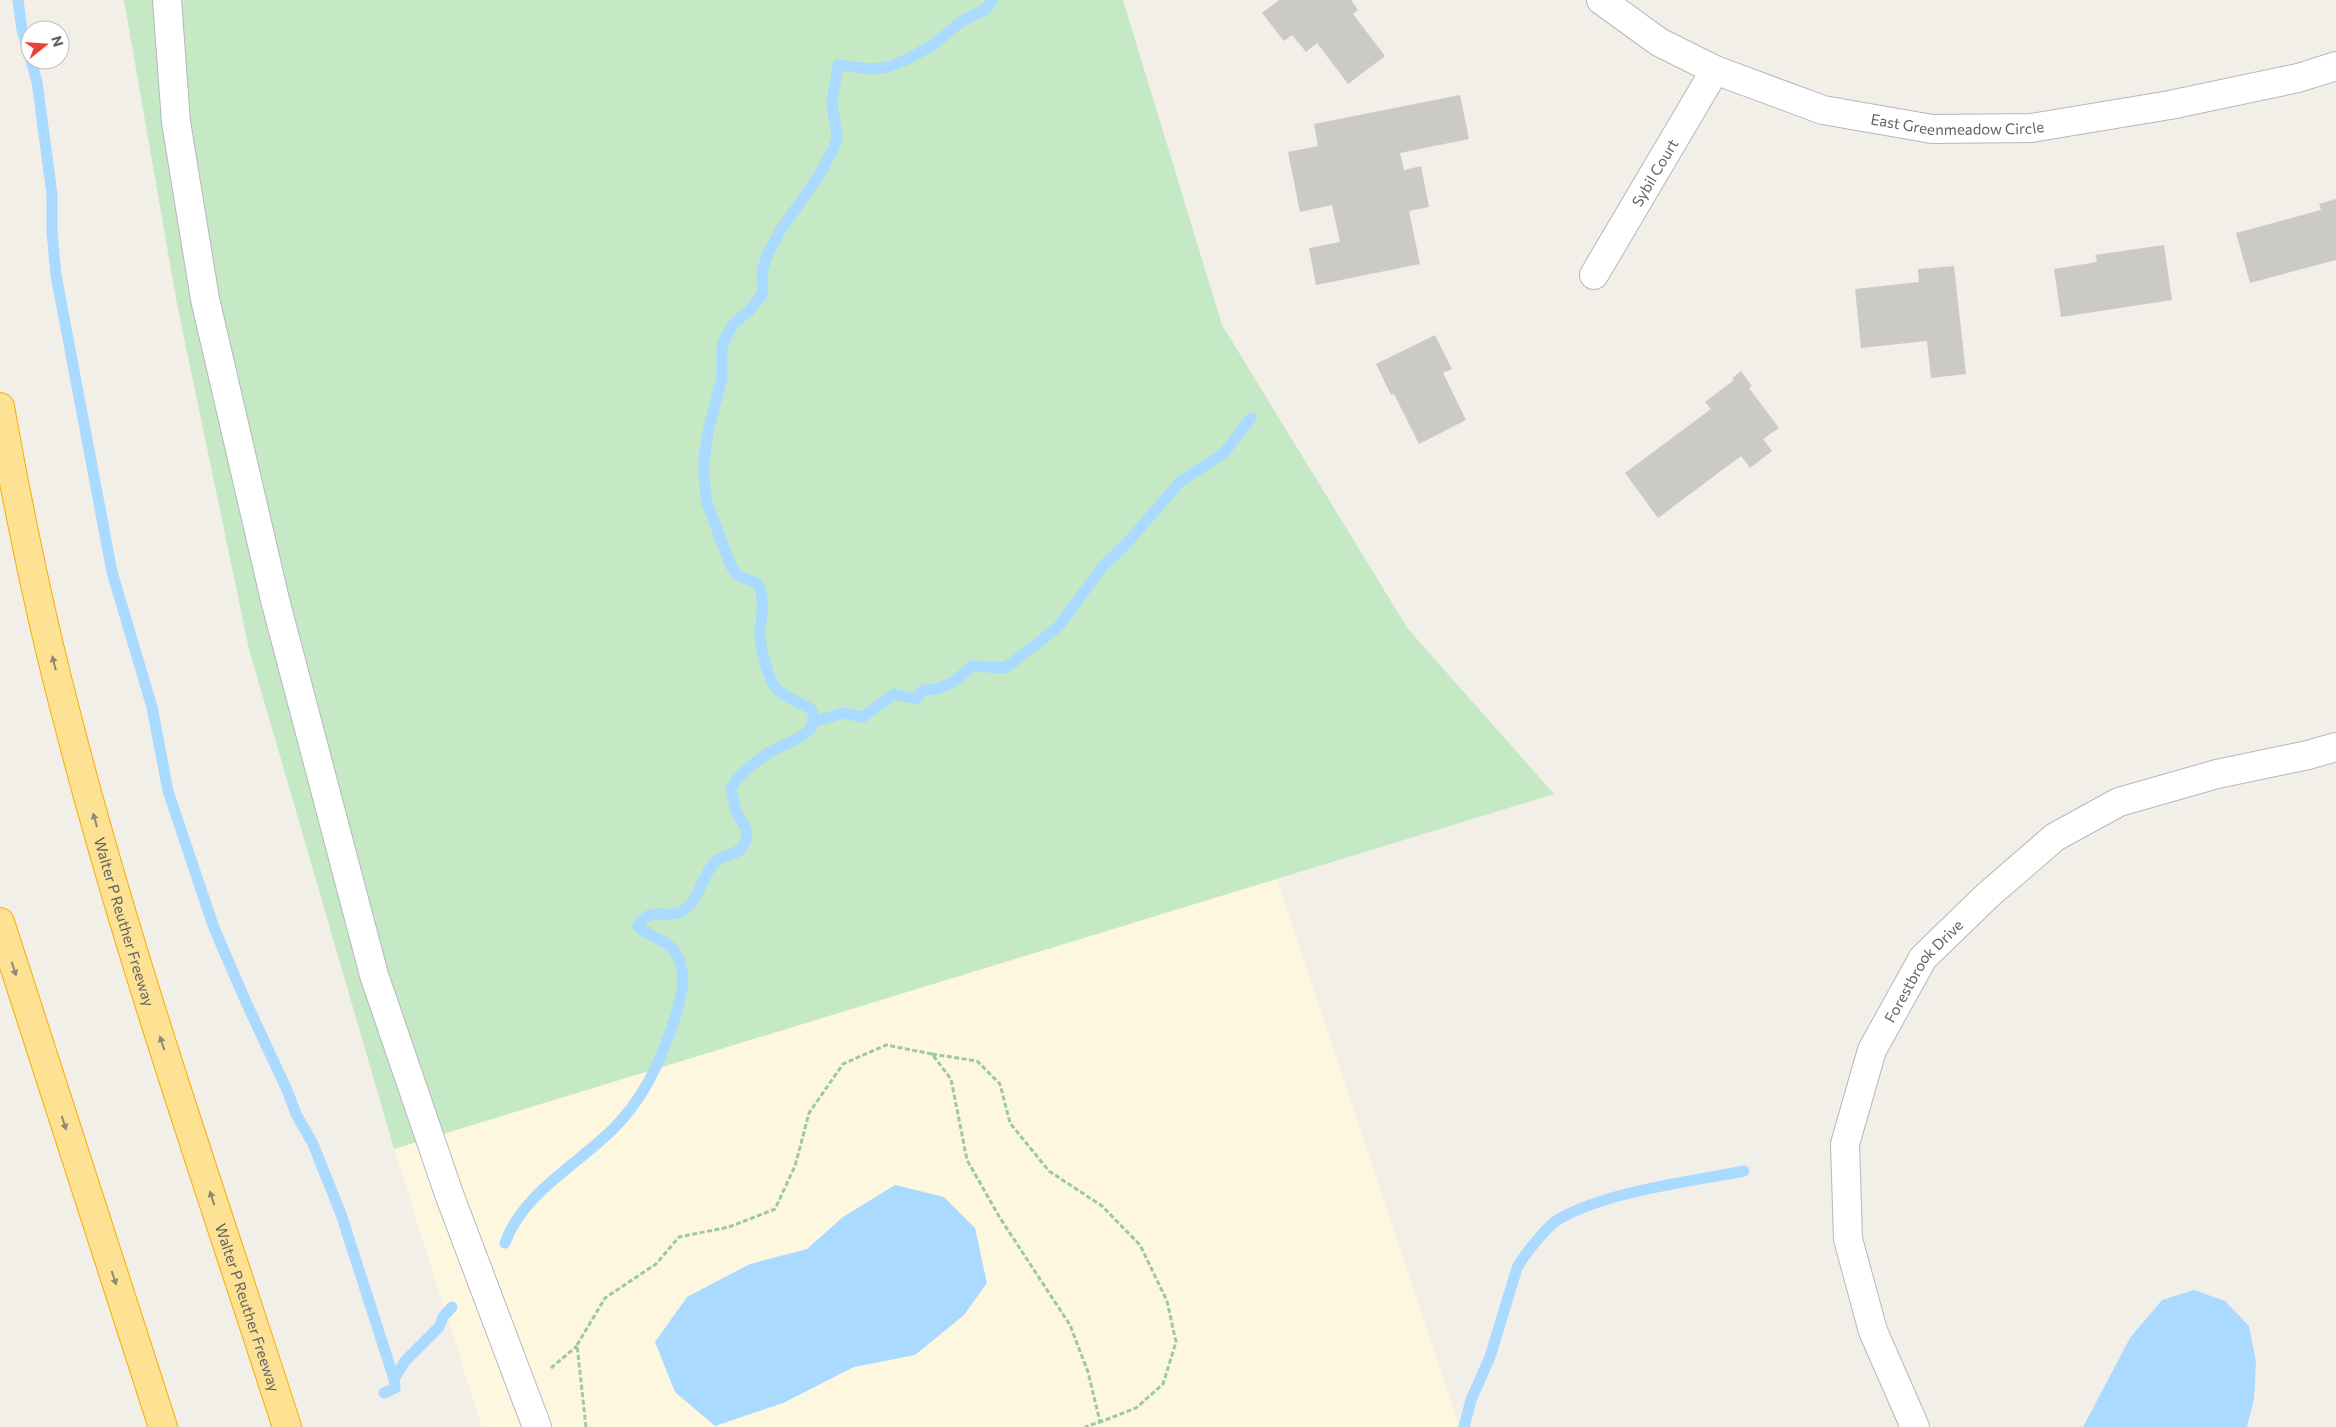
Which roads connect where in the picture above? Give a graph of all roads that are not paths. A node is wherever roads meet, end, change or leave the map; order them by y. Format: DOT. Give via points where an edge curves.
graph roads {
  1 [pos="167,0"];
  2 [pos="1601,0"];
  3 [pos="2336,66"];
  4 [pos="1715,70"];
  5 [pos="1594,275"];
  6 [pos="0,407"];
  7 [pos="2336,747"];
  8 [pos="0,922"];
  9 [pos="163,1427"];
  10 [pos="287,1427"];
  11 [pos="537,1427"];
  12 [pos="1915,1427"];
  1 -- 11 [label="street" via="176,122 205,299 275,600 374,975 449,1194"];
  2 -- 4 [label="street, East Greenmeadow Circle" via="1659,42"];
  3 -- 4 [label="street, East Greenmeadow Circle" via="2298,78 2170,105 2031,128 1932,129 1823,110"];
  4 -- 5 [label="street, Sybil Court"];
  10 -- 6 [label="highway, Walter P Reuther Freeway, one-way" via="156,1025 108,865 49,642"];
  7 -- 12 [label="street, Forestbrook Drive" via="2217,774 2119,802 2055,837 1988,895 1923,958 1872,1050 1845,1144 1848,1239 1873,1331"];
  8 -- 9 [label="highway, one-way"];
}
